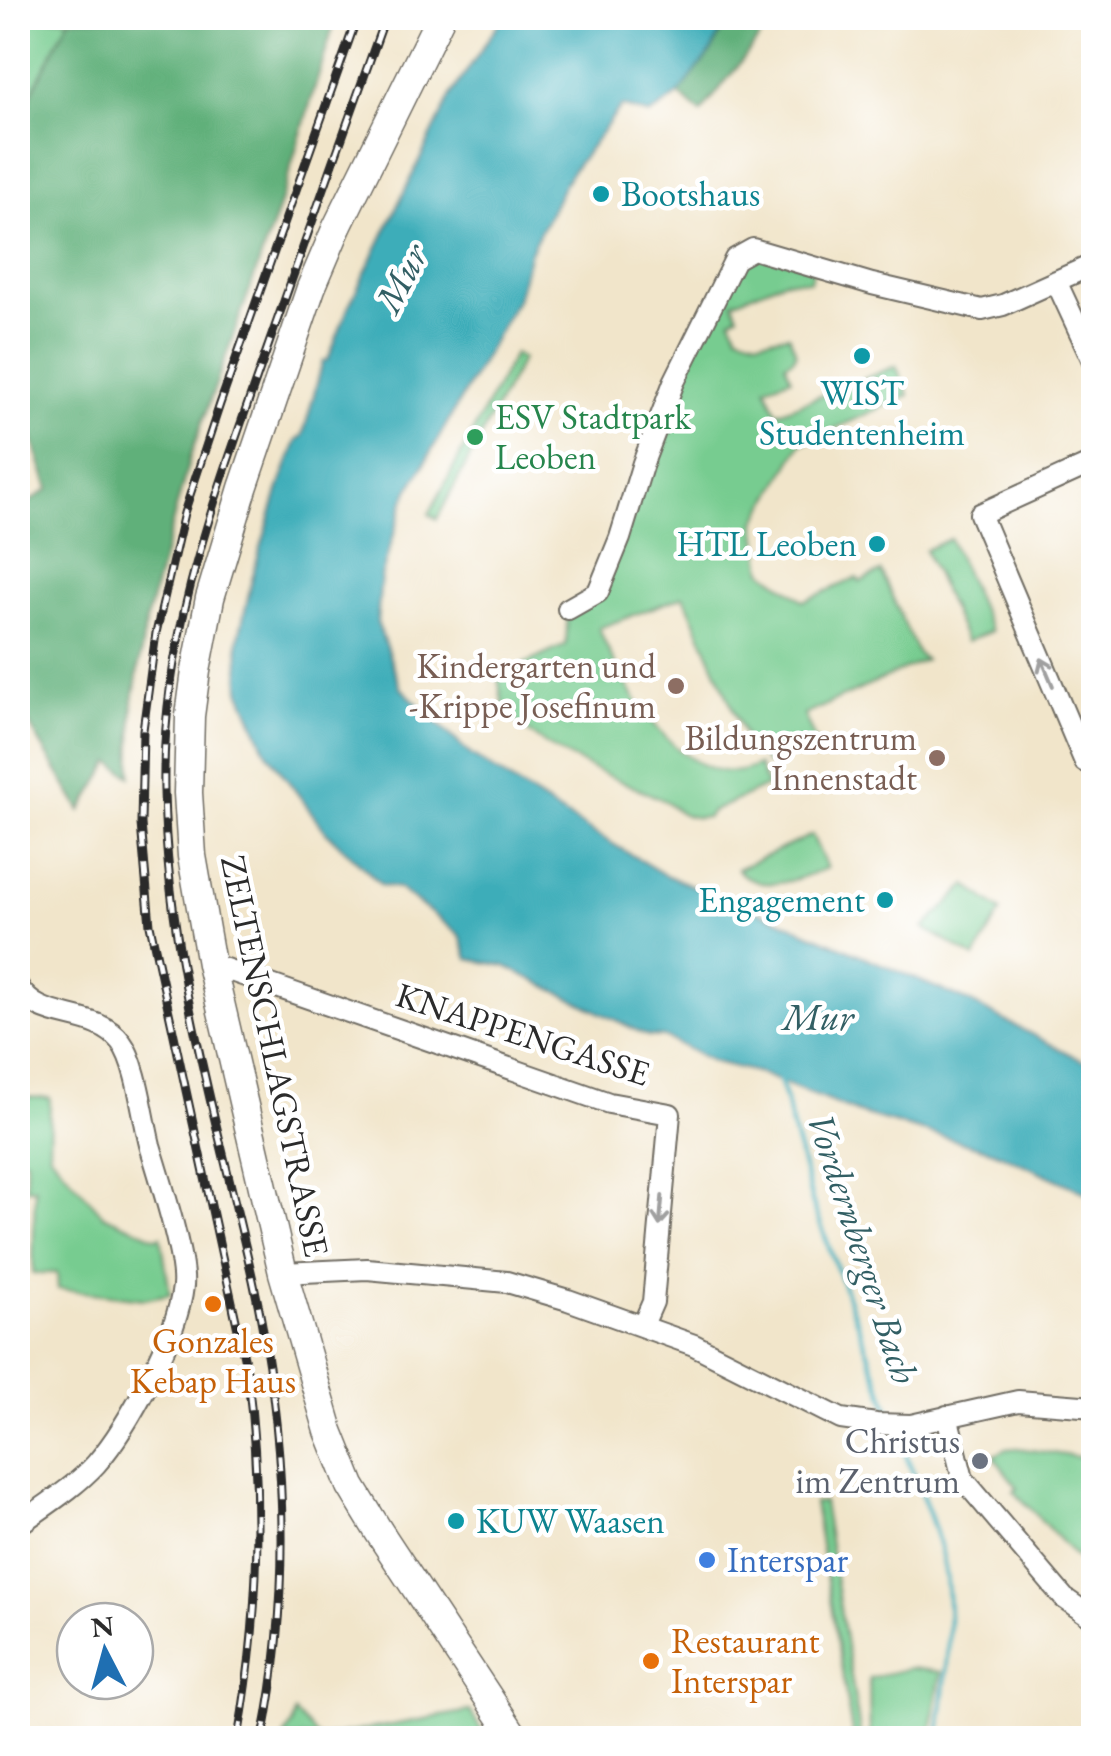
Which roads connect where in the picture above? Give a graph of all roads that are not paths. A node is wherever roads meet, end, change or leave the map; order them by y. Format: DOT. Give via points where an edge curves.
graph roads {
  1 [pos="440,18"];
  2 [pos="1094,264"];
  3 [pos="1056,281"];
  4 [pos="1094,363"];
  5 [pos="1094,462"];
  6 [pos="568,610"];
  7 [pos="1089,760"];
  8 [pos="211,964"];
  9 [pos="18,986"];
  10 [pos="283,1272"];
  11 [pos="643,1325"];
  12 [pos="1094,1406"];
  13 [pos="947,1416"];
  14 [pos="18,1525"];
  15 [pos="1094,1619"];
  16 [pos="516,1738"];
  1 -- 8 [label="main road, ZELTENSCHLAGSTRASSE" via="311,288 210,598 187,774 192,856"];
  2 -- 3 [label="street"];
  3 -- 4 [label="street"];
  3 -- 6 [label="street" via="982,310 829,262 753,250 735,259 678,372 598,592"];
  7 -- 5 [label="street, one-way" via="980,514"];
  8 -- 10 [label="main road, ZELTENSCHLAGSTRASSE"];
  8 -- 11 [label="street, KNAPPENGASSE, one-way" via="609,1104 670,1114 653,1302"];
  9 -- 14 [label="street" via="33,1004 100,1025 122,1043 183,1284 173,1324 120,1432 72,1486"];
  10 -- 11 [label="street" via="366,1268 506,1282"];
  10 -- 16 [label="main road, ZELTENSCHLAGSTRASSE" via="351,1486"];
  11 -- 13 [label="street" via="842,1419 910,1424"];
  12 -- 13 [label="street" via="1018,1401"];
  13 -- 15 [label="street" via="963,1479 1064,1598"];
}
